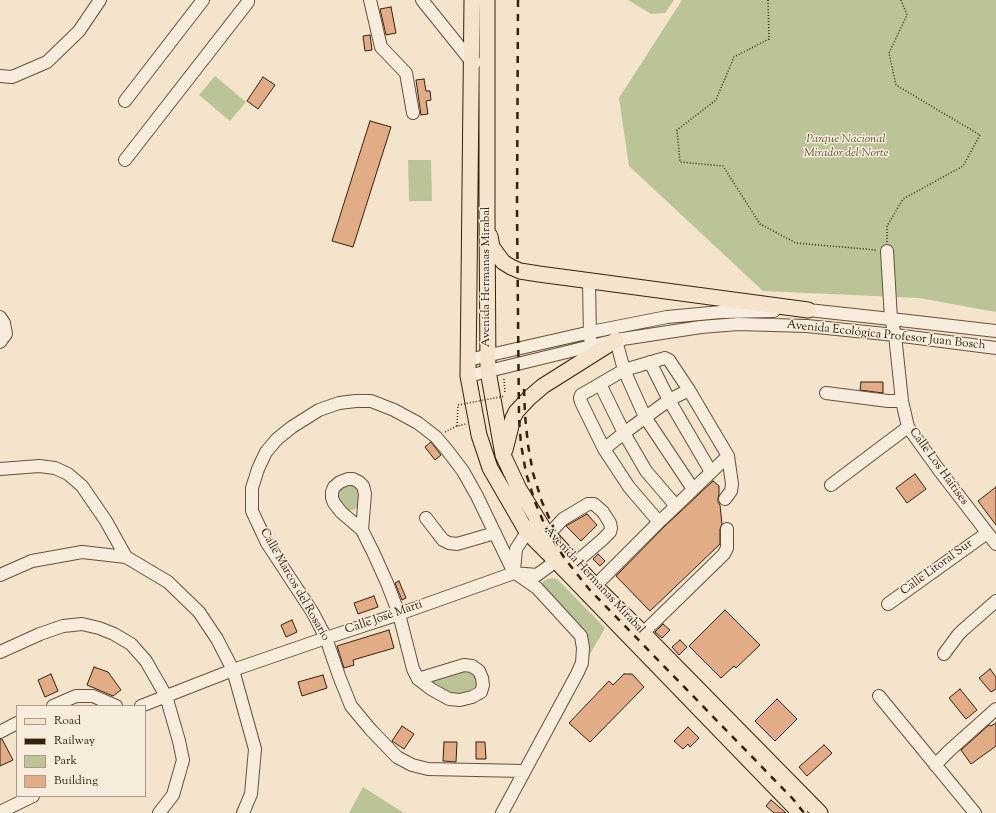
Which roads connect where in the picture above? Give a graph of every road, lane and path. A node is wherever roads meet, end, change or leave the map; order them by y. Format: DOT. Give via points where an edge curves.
graph roads {
  1 [pos="100,0"];
  2 [pos="203,0"];
  3 [pos="248,0"];
  4 [pos="370,0"];
  5 [pos="422,0"];
  6 [pos="472,0"];
  7 [pos="487,0"];
  8 [pos="768,0"];
  9 [pos="902,0"];
  10 [pos="479,62"];
  11 [pos="0,76"];
  12 [pos="125,101"];
  13 [pos="413,113"];
  14 [pos="125,160"];
  15 [pos="487,213"];
  16 [pos="887,251"];
  17 [pos="589,280"];
  18 [pos="808,310"];
  19 [pos="0,317"];
  20 [pos="891,319"];
  21 [pos="996,331"];
  22 [pos="591,332"];
  23 [pos="895,335"];
  24 [pos="616,340"];
  25 [pos="0,342"];
  26 [pos="590,347"];
  27 [pos="996,348"];
  28 [pos="468,360"];
  29 [pos="650,362"];
  30 [pos="488,363"];
  31 [pos="624,370"];
  32 [pos="468,376"];
  33 [pos="504,381"];
  34 [pos="600,384"];
  35 [pos="689,390"];
  36 [pos="826,393"];
  37 [pos="669,400"];
  38 [pos="902,401"];
  39 [pos="645,417"];
  40 [pos="908,427"];
  41 [pos="624,433"];
  42 [pos="436,437"];
  43 [pos="604,449"];
  44 [pos="504,455"];
  45 [pos="728,456"];
  46 [pos="0,469"];
  47 [pos="711,472"];
  48 [pos="831,485"];
  49 [pos="693,489"];
  50 [pos="725,500"];
  51 [pos="676,506"];
  52 [pos="426,518"];
  53 [pos="538,520"];
  54 [pos="659,522"];
  55 [pos="727,529"];
  56 [pos="362,530"];
  57 [pos="527,532"];
  58 [pos="495,533"];
  59 [pos="987,533"];
  60 [pos="548,535"];
  61 [pos="996,544"];
  62 [pos="560,556"];
  63 [pos="126,557"];
  64 [pos="574,564"];
  65 [pos="514,573"];
  66 [pos="0,575"];
  67 [pos="596,586"];
  68 [pos="996,601"];
  69 [pos="888,604"];
  70 [pos="398,614"];
  71 [pos="643,633"];
  72 [pos="326,638"];
  73 [pos="0,652"];
  74 [pos="944,654"];
  75 [pos="233,670"];
  76 [pos="418,679"];
  77 [pos="166,696"];
  78 [pos="879,696"];
  79 [pos="55,705"];
  80 [pos="114,705"];
  81 [pos="144,705"];
  82 [pos="996,709"];
  83 [pos="16,724"];
  84 [pos="0,732"];
  85 [pos="935,765"];
  86 [pos="524,771"];
  87 [pos="31,797"];
  88 [pos="0,812"];
  89 [pos="159,813"];
  90 [pos="243,813"];
  91 [pos="502,813"];
  92 [pos="800,813"];
  93 [pos="820,813"];
  94 [pos="975,813"];
  1 -- 11 [label="street" via="79,31 46,62 12,77"];
  2 -- 12 [label="street"];
  3 -- 14 [label="street"];
  4 -- 13 [label="street" via="381,47 406,73"];
  5 -- 10 [label="street"];
  6 -- 10 [label="main road, Avenida Hermanas Mirabal"];
  7 -- 10 [label="main road, Avenida Hermanas Mirabal"];
  8 -- 16 [label="path" via="768,39 734,57 716,100 677,130 680,162 723,166 760,224 796,243"];
  9 -- 16 [label="path" via="907,15 889,53 896,84 980,135 963,166 904,199 887,226"];
  10 -- 15 [label="main road, Avenida Hermanas Mirabal"];
  10 -- 28 [label="main road, Avenida Hermanas Mirabal"];
  15 -- 17 [label="main road" via="492,246 511,267 520,271"];
  15 -- 30 [label="main road, Avenida Hermanas Mirabal"];
  16 -- 20 [label="street, Calle Los Haitises"];
  17 -- 18 [label="main road"];
  17 -- 22 [label="street"];
  18 -- 20 [label="street, Avenida Ecológica Profesor Juan Bosch"];
  18 -- 22 [label="street, Avenida Ecológica Profesor Juan Bosch" via="675,316"];
  19 -- 25 [label="street" via="4,322 6,334"];
  20 -- 21 [label="street, Avenida Ecológica Profesor Juan Bosch"];
  20 -- 23 [label="street, Calle Los Haitises"];
  22 -- 26 [label="street"];
  22 -- 30 [label="street, Avenida Ecológica Profesor Juan Bosch"];
  23 -- 24 [label="street, Avenida Ecológica Profesor Juan Bosch" via="807,326 738,324"];
  23 -- 27 [label="street, Avenida Ecológica Profesor Juan Bosch"];
  23 -- 38 [label="street, Calle Los Haitises"];
  24 -- 26 [label="street, Avenida Ecológica Profesor Juan Bosch"];
  24 -- 31 [label="street"];
  24 -- 44 [label="main road" via="543,386 529,398 513,418"];
  26 -- 30 [label="street, Avenida Ecológica Profesor Juan Bosch"];
  28 -- 30 [label="street, Avenida Ecológica Profesor Juan Bosch"];
  28 -- 32 [label="main road, Avenida Hermanas Mirabal"];
  29 -- 31 [label="street"];
  29 -- 35 [label="street" via="665,358 669,360"];
  29 -- 37 [label="street"];
  30 -- 32 [label="street, Avenida Ecológica Profesor Juan Bosch"];
  30 -- 44 [label="main road, Avenida Hermanas Mirabal"];
  31 -- 34 [label="street"];
  31 -- 39 [label="street"];
  32 -- 57 [label="main road, Avenida Hermanas Mirabal" via="479,435 490,468"];
  33 -- 42 [label="path, bridge" via="505,396 458,405 457,426"];
  34 -- 41 [label="street"];
  34 -- 43 [label="street" via="580,398"];
  35 -- 37 [label="street"];
  35 -- 45 [label="street"];
  36 -- 38 [label="street" via="888,402"];
  37 -- 39 [label="street"];
  37 -- 47 [label="street"];
  38 -- 40 [label="street, Calle Los Haitises"];
  39 -- 41 [label="street"];
  39 -- 49 [label="street"];
  40 -- 48 [label="street"];
  40 -- 59 [label="street, Calle Los Haitises"];
  41 -- 43 [label="street"];
  41 -- 51 [label="street" via="646,471"];
  42 -- 58 [label="street, Calle Marcos del Rosario" via="463,471"];
  42 -- 72 [label="street, Calle Marcos del Rosario" via="418,423 394,410 371,401 356,401 339,403 319,410 277,439 266,452 252,488 252,511 267,543"];
  43 -- 54 [label="street" via="629,487"];
  44 -- 53 [label="main road, Avenida Hermanas Mirabal" via="519,489"];
  45 -- 47 [label="street"];
  45 -- 50 [label="street" via="732,484"];
  46 -- 63 [label="street" via="39,466 55,468 68,474 82,486"];
  47 -- 49 [label="street"];
  49 -- 51 [label="street"];
  51 -- 54 [label="street"];
  52 -- 58 [label="street" via="443,540 449,543 457,544"];
  53 -- 57 [label="street"];
  53 -- 60 [label="main road, Avenida Hermanas Mirabal"];
  54 -- 67 [label="street"];
  55 -- 71 [label="street" via="727,548 724,554"];
  56 -- 70 [label="street" via="387,583"];
  57 -- 62 [label="main road, Avenida Hermanas Mirabal"];
  57 -- 65 [label="street" via="516,550"];
  58 -- 65 [label="street, Calle Marcos del Rosario"];
  59 -- 61 [label="street, Calle Los Haitises"];
  59 -- 69 [label="street, Calle Litoral Sur"];
  60 -- 62 [label="main road, Avenida Hermanas Mirabal"];
  60 -- 64 [label="street" via="563,519 588,504 594,504 603,512 610,523 610,532"];
  62 -- 64 [label="main road, Avenida Hermanas Mirabal"];
  62 -- 65 [label="street" via="537,575"];
  62 -- 92 [label="main road, Avenida Hermanas Mirabal"];
  63 -- 66 [label="street" via="82,552 32,561"];
  63 -- 75 [label="street" via="168,582 199,612"];
  64 -- 67 [label="main road, Avenida Hermanas Mirabal"];
  65 -- 70 [label="street, Calle José Martí"];
  65 -- 86 [label="street" via="537,588 582,636 583,648 582,663 577,674"];
  67 -- 71 [label="main road, Avenida Hermanas Mirabal"];
  68 -- 74 [label="street" via="958,635"];
  70 -- 72 [label="street, Calle José Martí"];
  70 -- 76 [label="street"];
  71 -- 93 [label="main road, Avenida Hermanas Mirabal"];
  72 -- 75 [label="street, Calle José Martí"];
  72 -- 86 [label="street, Calle Marcos del Rosario" via="351,706 397,757 412,765 428,768"];
  73 -- 77 [label="street" via="63,626 82,624 98,628 131,644 146,661"];
  75 -- 77 [label="street, Calle José Martí"];
  75 -- 90 [label="street" via="255,749 251,794"];
  76 -- 76 [label="street" via="449,699 472,697 481,692 483,685 479,671 472,666 464,665"];
  77 -- 81 [label="street, Calle José Martí"];
  77 -- 89 [label="street" via="183,760 173,795"];
  78 -- 85 [label="street"];
  79 -- 80 [label="street" via="76,696 93,696"];
  82 -- 85 [label="street"];
  83 -- 84 [label="street"];
  85 -- 94 [label="street"];
  86 -- 91 [label="street"];
  87 -- 88 [label="street"];
}
